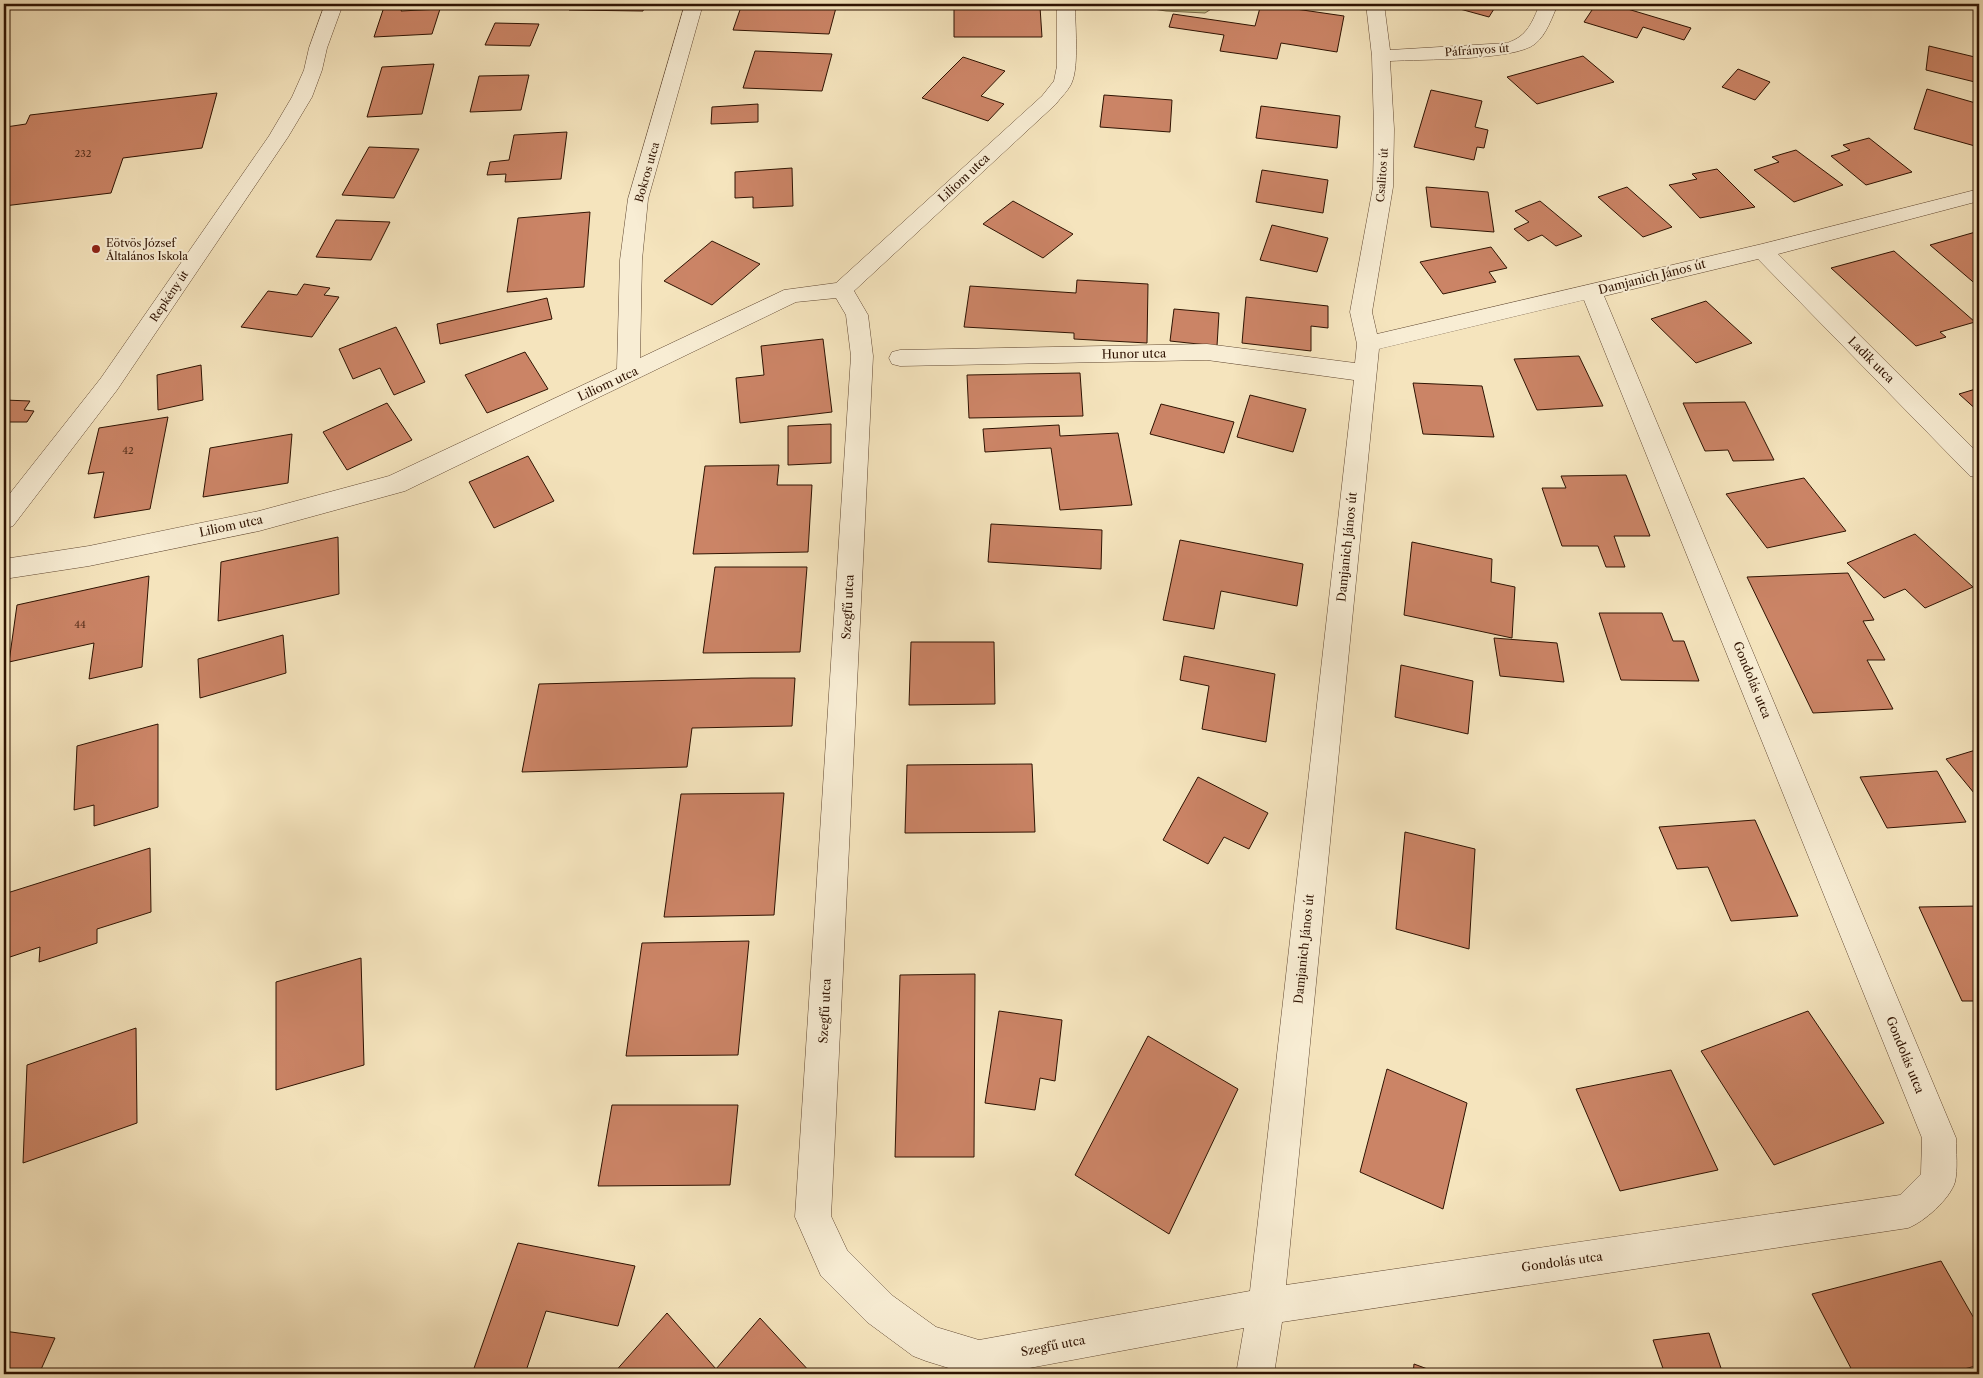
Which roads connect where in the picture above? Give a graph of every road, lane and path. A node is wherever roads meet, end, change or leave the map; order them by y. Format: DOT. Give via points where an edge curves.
graph roads {
  1 [pos="334,4"];
  2 [pos="694,4"];
  3 [pos="1066,4"];
  4 [pos="1375,4"];
  5 [pos="1549,4"];
  6 [pos="1381,56"];
  7 [pos="1979,195"];
  8 [pos="1762,251"];
  9 [pos="842,290"];
  10 [pos="1592,292"];
  11 [pos="1368,344"];
  12 [pos="900,358"];
  13 [pos="1366,373"];
  14 [pos="628,374"];
  15 [pos="1979,469"];
  16 [pos="4,520"];
  17 [pos="4,569"];
  18 [pos="1266,1306"];
  19 [pos="1256,1374"];
  1 -- 16 [label="street, Repkény út" via="302,97 278,136 109,384"];
  2 -- 14 [label="street, Bokros utca" via="638,199 631,260"];
  3 -- 9 [label="street, Liliom utca" via="1066,66 1063,82 1049,100"];
  4 -- 6 [label="street, Csalitos út"];
  5 -- 6 [label="street, Páfrányos út" via="1532,39 1515,48"];
  6 -- 11 [label="street, Csalitos út" via="1383,187 1361,312"];
  7 -- 8 [label="street, Damjanich János út"];
  8 -- 10 [label="street, Damjanich János út"];
  8 -- 15 [label="street, Ladik utca"];
  9 -- 14 [label="street, Liliom utca" via="792,295"];
  9 -- 18 [label="street, Szegfű utca" via="857,315 862,356 813,1217 834,1263 880,1309 926,1343 978,1359"];
  10 -- 11 [label="street, Damjanich János út"];
  10 -- 18 [label="street, Gondolás utca" via="1939,1138 1938,1181 1908,1211"];
  11 -- 13 [label="street, Damjanich János út"];
  12 -- 13 [label="street, Hunor utca" via="1207,352"];
  13 -- 18 [label="street, Damjanich János út"];
  14 -- 17 [label="street, Liliom utca" via="396,484 259,521 89,556"];
  18 -- 19 [label="street, Damjanich János út"];
}
